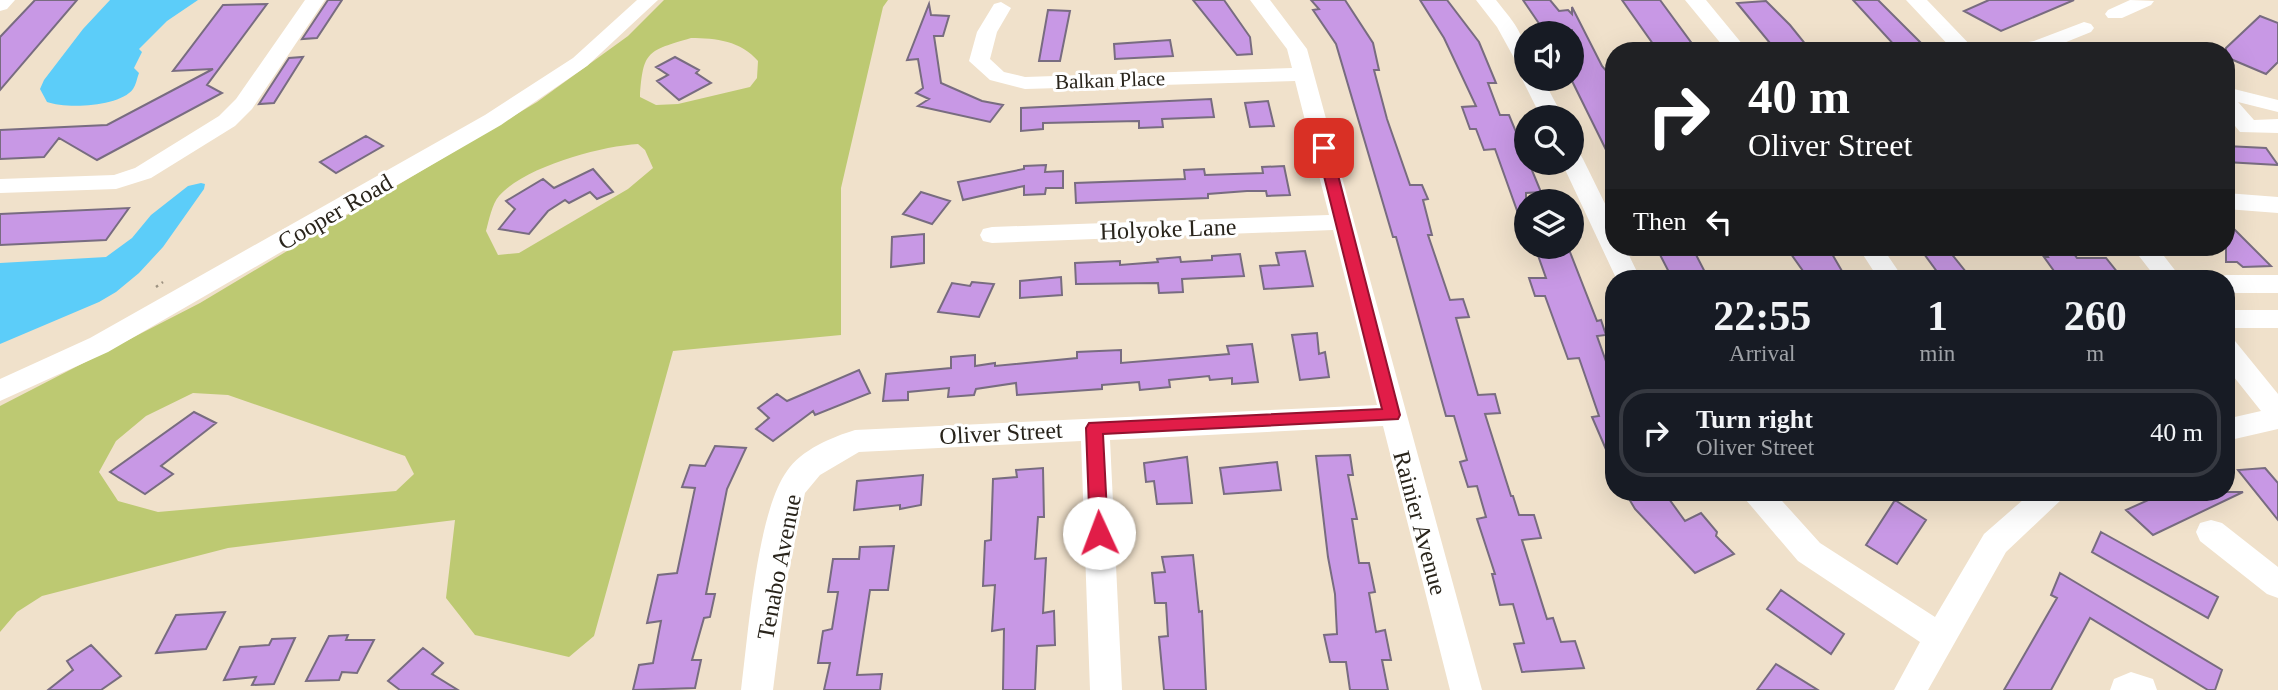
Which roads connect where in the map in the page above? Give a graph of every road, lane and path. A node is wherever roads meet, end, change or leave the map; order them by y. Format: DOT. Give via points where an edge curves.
graph roads {
  1 [pos="5,0"];
  2 [pos="315,0"];
  3 [pos="648,0"];
  4 [pos="1260,0"];
  5 [pos="1486,0"];
  6 [pos="1695,0"];
  7 [pos="1916,0"];
  8 [pos="2142,0"];
  9 [pos="0,5"];
  10 [pos="1001,8"];
  11 [pos="2115,15"];
  12 [pos="2084,28"];
  13 [pos="1514,40"];
  14 [pos="1732,42"];
  15 [pos="1957,42"];
  16 [pos="2048,42"];
  17 [pos="1305,74"];
  18 [pos="2235,95"];
  19 [pos="2278,106"];
  20 [pos="2235,112"];
  21 [pos="2278,126"];
  22 [pos="1580,175"];
  23 [pos="0,186"];
  24 [pos="2235,202"];
  25 [pos="2278,205"];
  26 [pos="1343,222"];
  27 [pos="1605,229"];
  28 [pos="992,235"];
  29 [pos="2151,256"];
  30 [pos="2163,270"];
  31 [pos="2235,284"];
  32 [pos="2278,284"];
  33 [pos="2235,319"];
  34 [pos="2278,319"];
  35 [pos="2235,360"];
  36 [pos="0,391"];
  37 [pos="1392,415"];
  38 [pos="2278,415"];
  39 [pos="2235,427"];
  40 [pos="1095,428"];
  41 [pos="823,456"];
  42 [pos="1764,501"];
  43 [pos="2041,501"];
  44 [pos="2211,532"];
  45 [pos="2278,585"];
  46 [pos="1941,638"];
  47 [pos="757,690"];
  48 [pos="1106,690"];
  49 [pos="1466,690"];
  50 [pos="1910,690"];
  51 [pos="2126,690"];
  52 [pos="2141,690"];
  1 -- 9 [label="street"];
  2 -- 23 [label="street" via="228,121 143,173 116,182"];
  3 -- 36 [label="street, Cooper Road" via="580,62 493,120 99,345"];
  4 -- 17 [label="street, Rainier Avenue" via="1297,49"];
  5 -- 13 [label="street"];
  6 -- 14 [label="street"];
  7 -- 15 [label="street"];
  8 -- 11 [label="street"];
  10 -- 17 [label="street, Balkan Place" via="979,61 997,76 1025,83"];
  12 -- 16 [label="street"];
  17 -- 26 [label="street, Rainier Avenue"];
  18 -- 19 [label="street"];
  20 -- 21 [label="street" via="2248,127"];
  22 -- 27 [label="street"];
  24 -- 25 [label="street"];
  26 -- 28 [label="street, Holyoke Lane"];
  26 -- 37 [label="street, Rainier Avenue"];
  29 -- 30 [label="street"];
  31 -- 32 [label="street"];
  33 -- 34 [label="street"];
  35 -- 38 [label="street"];
  37 -- 40 [label="street, Oliver Street"];
  37 -- 49 [label="street, Rainier Avenue"];
  38 -- 39 [label="street"];
  40 -- 41 [label="street, Oliver Street" via="855,441"];
  40 -- 48 [label="street"];
  41 -- 47 [label="street, Tenabo Avenue" via="796,481 784,512"];
  42 -- 46 [label="street" via="1809,552"];
  43 -- 46 [label="street" via="1995,543"];
  44 -- 45 [label="street"];
  46 -- 50 [label="street"];
  51 -- 52 [label="street"];
}
